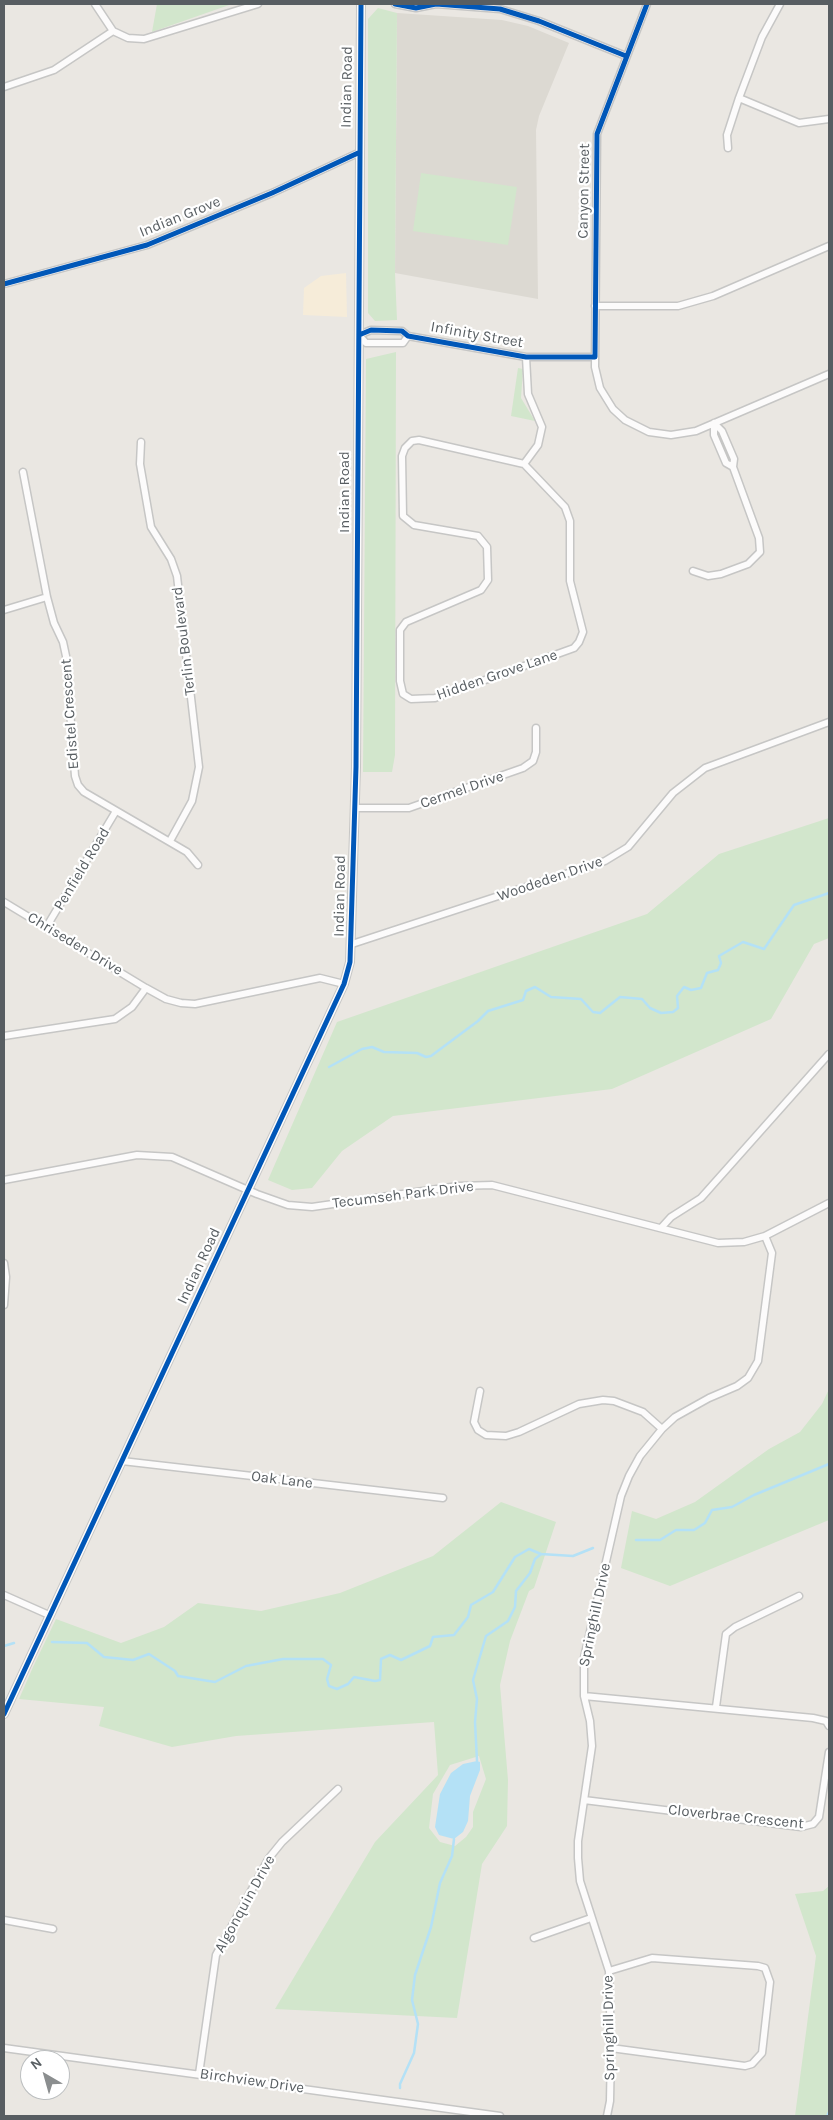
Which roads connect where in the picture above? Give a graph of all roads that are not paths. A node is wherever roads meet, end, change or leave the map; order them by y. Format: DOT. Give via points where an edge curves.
graph roads {
  1 [pos="95,4"];
  2 [pos="258,4"];
  3 [pos="361,4"];
  4 [pos="395,4"];
  5 [pos="435,4"];
  6 [pos="647,4"];
  7 [pos="780,4"];
  8 [pos="113,31"];
  9 [pos="626,56"];
  10 [pos="4,88"];
  11 [pos="738,98"];
  12 [pos="829,119"];
  13 [pos="728,148"];
  14 [pos="358,153"];
  15 [pos="829,246"];
  16 [pos="4,284"];
  17 [pos="595,306"];
  18 [pos="359,335"];
  19 [pos="408,336"];
  20 [pos="526,357"];
  21 [pos="595,357"];
  22 [pos="829,374"];
  23 [pos="714,424"];
  24 [pos="142,442"];
  25 [pos="524,464"];
  26 [pos="23,472"];
  27 [pos="693,571"];
  28 [pos="47,597"];
  29 [pos="4,610"];
  30 [pos="829,722"];
  31 [pos="536,728"];
  32 [pos="355,808"];
  33 [pos="116,812"];
  34 [pos="170,841"];
  35 [pos="198,865"];
  36 [pos="4,902"];
  37 [pos="47,926"];
  38 [pos="352,944"];
  39 [pos="344,984"];
  40 [pos="146,988"];
  41 [pos="4,1036"];
  42 [pos="829,1054"];
  43 [pos="4,1180"];
  44 [pos="248,1190"];
  45 [pos="829,1203"];
  46 [pos="661,1228"];
  47 [pos="765,1236"];
  48 [pos="4,1263"];
  49 [pos="4,1305"];
  50 [pos="480,1391"];
  51 [pos="662,1429"];
  52 [pos="122,1461"];
  53 [pos="443,1498"];
  54 [pos="4,1595"];
  55 [pos="799,1596"];
  56 [pos="50,1616"];
  57 [pos="584,1696"];
  58 [pos="716,1707"];
  59 [pos="4,1714"];
  60 [pos="829,1726"];
  61 [pos="829,1752"];
  62 [pos="338,1789"];
  63 [pos="584,1800"];
  64 [pos="591,1918"];
  65 [pos="4,1920"];
  66 [pos="53,1929"];
  67 [pos="534,1938"];
  68 [pos="608,1971"];
  69 [pos="4,2048"];
  70 [pos="611,2048"];
  71 [pos="199,2074"];
  72 [pos="500,2116"];
  73 [pos="607,2116"];
  1 -- 8 [label="street"];
  2 -- 8 [label="street" via="150,38 128,38"];
  3 -- 14 [label="street, Indian Road"];
  4 -- 5 [label="street" via="416,8"];
  5 -- 9 [label="street" via="500,9"];
  6 -- 9 [label="street, Canyon Street"];
  7 -- 11 [label="street" via="762,37"];
  8 -- 10 [label="street" via="54,70"];
  9 -- 17 [label="street, Canyon Street" via="598,134"];
  11 -- 12 [label="street" via="799,123"];
  11 -- 13 [label="street" via="727,135"];
  14 -- 16 [label="street, Indian Grove" via="147,245"];
  14 -- 18 [label="street, Indian Road"];
  15 -- 17 [label="street" via="713,296 678,306"];
  17 -- 21 [label="street, Canyon Street"];
  18 -- 19 [label="street, Infinity Street" via="371,330 402,331"];
  18 -- 19 [label="street, Infinity Street" via="366,343 403,343"];
  18 -- 32 [label="street, Indian Road"];
  19 -- 20 [label="street, Infinity Street"];
  20 -- 21 [label="street, Infinity Street"];
  20 -- 25 [label="street" via="528,394 542,427 538,445"];
  21 -- 23 [label="street, Canyon Street" via="597,378 605,398 625,420 637,427 671,435 686,434"];
  22 -- 23 [label="street, Canyon Street"];
  23 -- 27 [label="street" via="723,433 734,459 733,467 759,538 760,552 748,564 720,574 708,576"];
  24 -- 34 [label="street, Terlin Boulevard" via="140,464 150,527 171,559 177,576 198,767 192,800"];
  25 -- 25 [label="street, Hidden Grove Lane" via="419,440 412,441 405,448 402,456 403,516 414,524 478,536 487,547 488,580 481,590 412,619 400,630 400,681 404,694 411,699 435,698 574,648 579,642 583,632 570,582 570,521 565,507"];
  26 -- 28 [label="street, Edistel Crescent"];
  28 -- 29 [label="street"];
  28 -- 33 [label="street, Edistel Crescent" via="66,656 76,780 84,792"];
  30 -- 38 [label="street, Woodeden Drive" via="705,768 673,793 628,847 605,861"];
  31 -- 32 [label="street, Cermel Drive" via="536,752 533,761 523,768 409,808"];
  32 -- 38 [label="street, Indian Road"];
  33 -- 34 [label="street, Edistel Crescent"];
  33 -- 37 [label="street, Penfield Road"];
  34 -- 35 [label="street, Edistel Crescent" via="187,852"];
  36 -- 37 [label="street, Chriseden Drive"];
  37 -- 40 [label="street, Chriseden Drive"];
  38 -- 39 [label="street, Indian Road"];
  39 -- 40 [label="street" via="320,978 195,1004 166,999"];
  39 -- 44 [label="street, Indian Road"];
  40 -- 41 [label="street" via="132,1008 116,1019"];
  42 -- 46 [label="street" via="701,1198 671,1217"];
  43 -- 44 [label="street, Tecumseh Park Drive" via="137,1155 172,1156"];
  44 -- 46 [label="street, Tecumseh Park Drive" via="288,1205 312,1207 458,1186 492,1185"];
  44 -- 52 [label="street, Indian Road"];
  45 -- 47 [label="street, Tecumseh Park Drive"];
  46 -- 47 [label="street, Tecumseh Park Drive" via="718,1243 744,1242"];
  47 -- 51 [label="street, Springhill Drive" via="772,1260 758,1361 753,1371 738,1386 675,1417"];
  48 -- 49 [label="street"];
  50 -- 51 [label="street" via="474,1422 486,1435 506,1436 579,1404 603,1400 643,1412"];
  51 -- 57 [label="street, Springhill Drive" via="640,1456 620,1496 584,1658"];
  52 -- 53 [label="street, Oak Lane"];
  52 -- 56 [label="street, Indian Road"];
  54 -- 56 [label="street"];
  55 -- 58 [label="street" via="726,1634"];
  56 -- 59 [label="street, Indian Road"];
  57 -- 58 [label="street"];
  57 -- 63 [label="street, Springhill Drive" via="592,1746"];
  58 -- 60 [label="street" via="826,1720"];
  61 -- 63 [label="street, Cloverbrae Crescent" via="819,1817 813,1824 801,1827"];
  62 -- 71 [label="street, Algonquin Drive" via="282,1842 270,1858 216,1955"];
  63 -- 64 [label="street, Springhill Drive" via="578,1858 580,1881"];
  64 -- 67 [label="street"];
  64 -- 68 [label="street, Springhill Drive"];
  65 -- 66 [label="street"];
  68 -- 70 [label="street, Springhill Drive"];
  68 -- 70 [label="street" via="652,1958 758,1966 765,1968 770,1982 762,2053 752,2064 745,2066"];
  69 -- 71 [label="street, Birchview Drive"];
  70 -- 73 [label="street, Springhill Drive"];
  71 -- 72 [label="street, Birchview Drive"];
}
